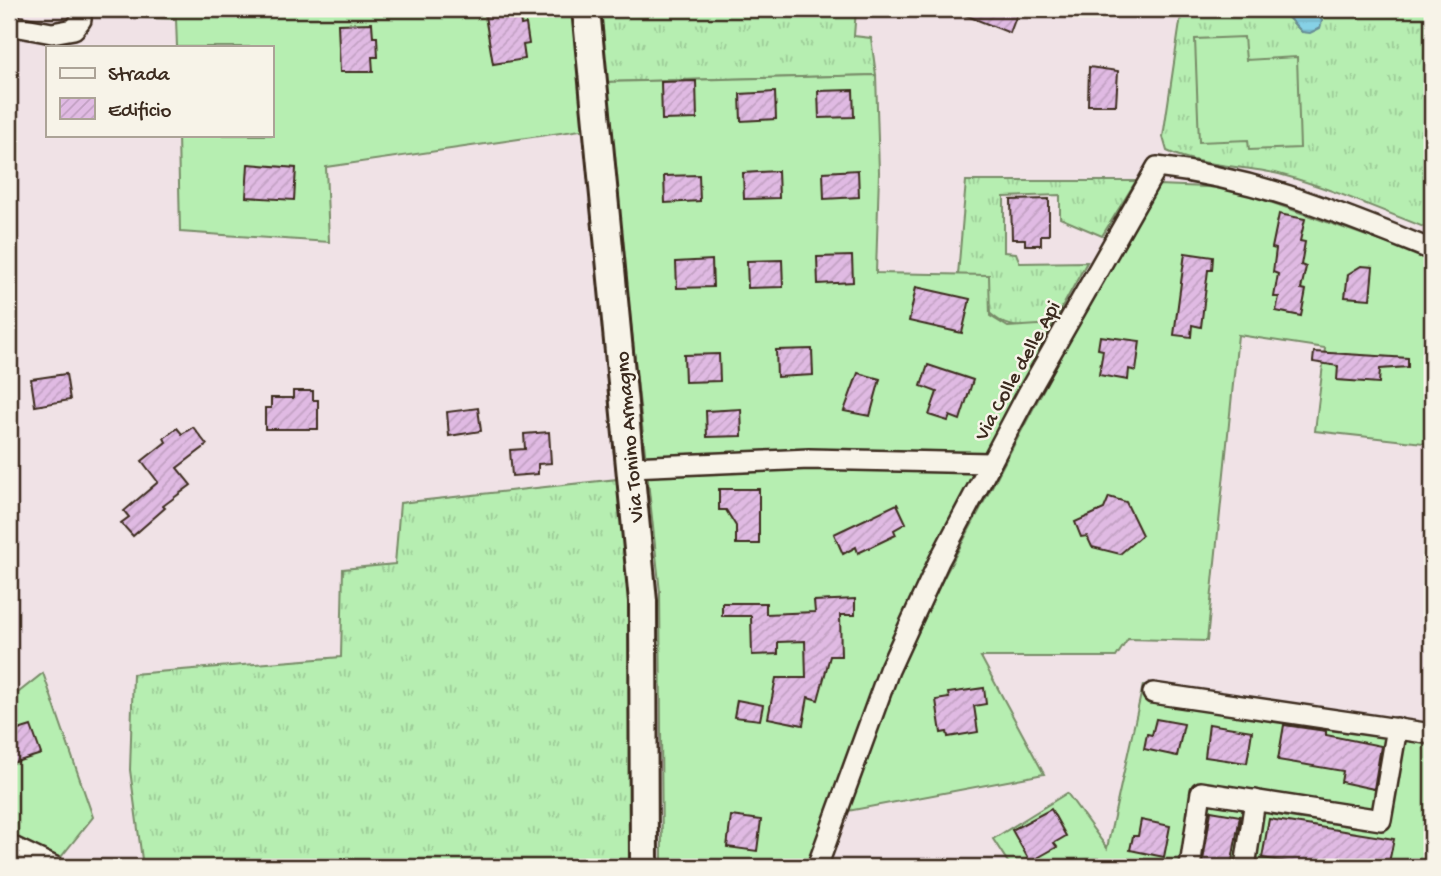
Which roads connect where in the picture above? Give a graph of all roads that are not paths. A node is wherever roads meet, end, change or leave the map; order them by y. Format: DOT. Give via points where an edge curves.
graph roads {
  1 [pos="81,9"];
  2 [pos="586,9"];
  3 [pos="9,25"];
  4 [pos="1432,250"];
  5 [pos="990,463"];
  6 [pos="631,467"];
  7 [pos="1153,693"];
  8 [pos="1398,729"];
  9 [pos="1432,734"];
  10 [pos="1255,800"];
  11 [pos="9,845"];
  12 [pos="55,867"];
  13 [pos="644,867"];
  14 [pos="817,867"];
  15 [pos="1190,867"];
  16 [pos="1245,867"];
  1 -- 3 [label="street" via="81,20 74,29 52,33"];
  2 -- 6 [label="street, Via Tonino Armagno"];
  4 -- 5 [label="street, Via Colle delle Api" via="1293,195 1208,173 1157,167"];
  5 -- 6 [label="street" via="809,459"];
  5 -- 14 [label="street, Via Colle delle Api" via="889,670"];
  6 -- 13 [label="street, Via Tonino Armagno" via="643,601"];
  7 -- 8 [label="street"];
  8 -- 9 [label="street"];
  8 -- 10 [label="street" via="1381,820"];
  10 -- 15 [label="street" via="1201,792"];
  10 -- 16 [label="street"];
  11 -- 12 [label="street"];
}
